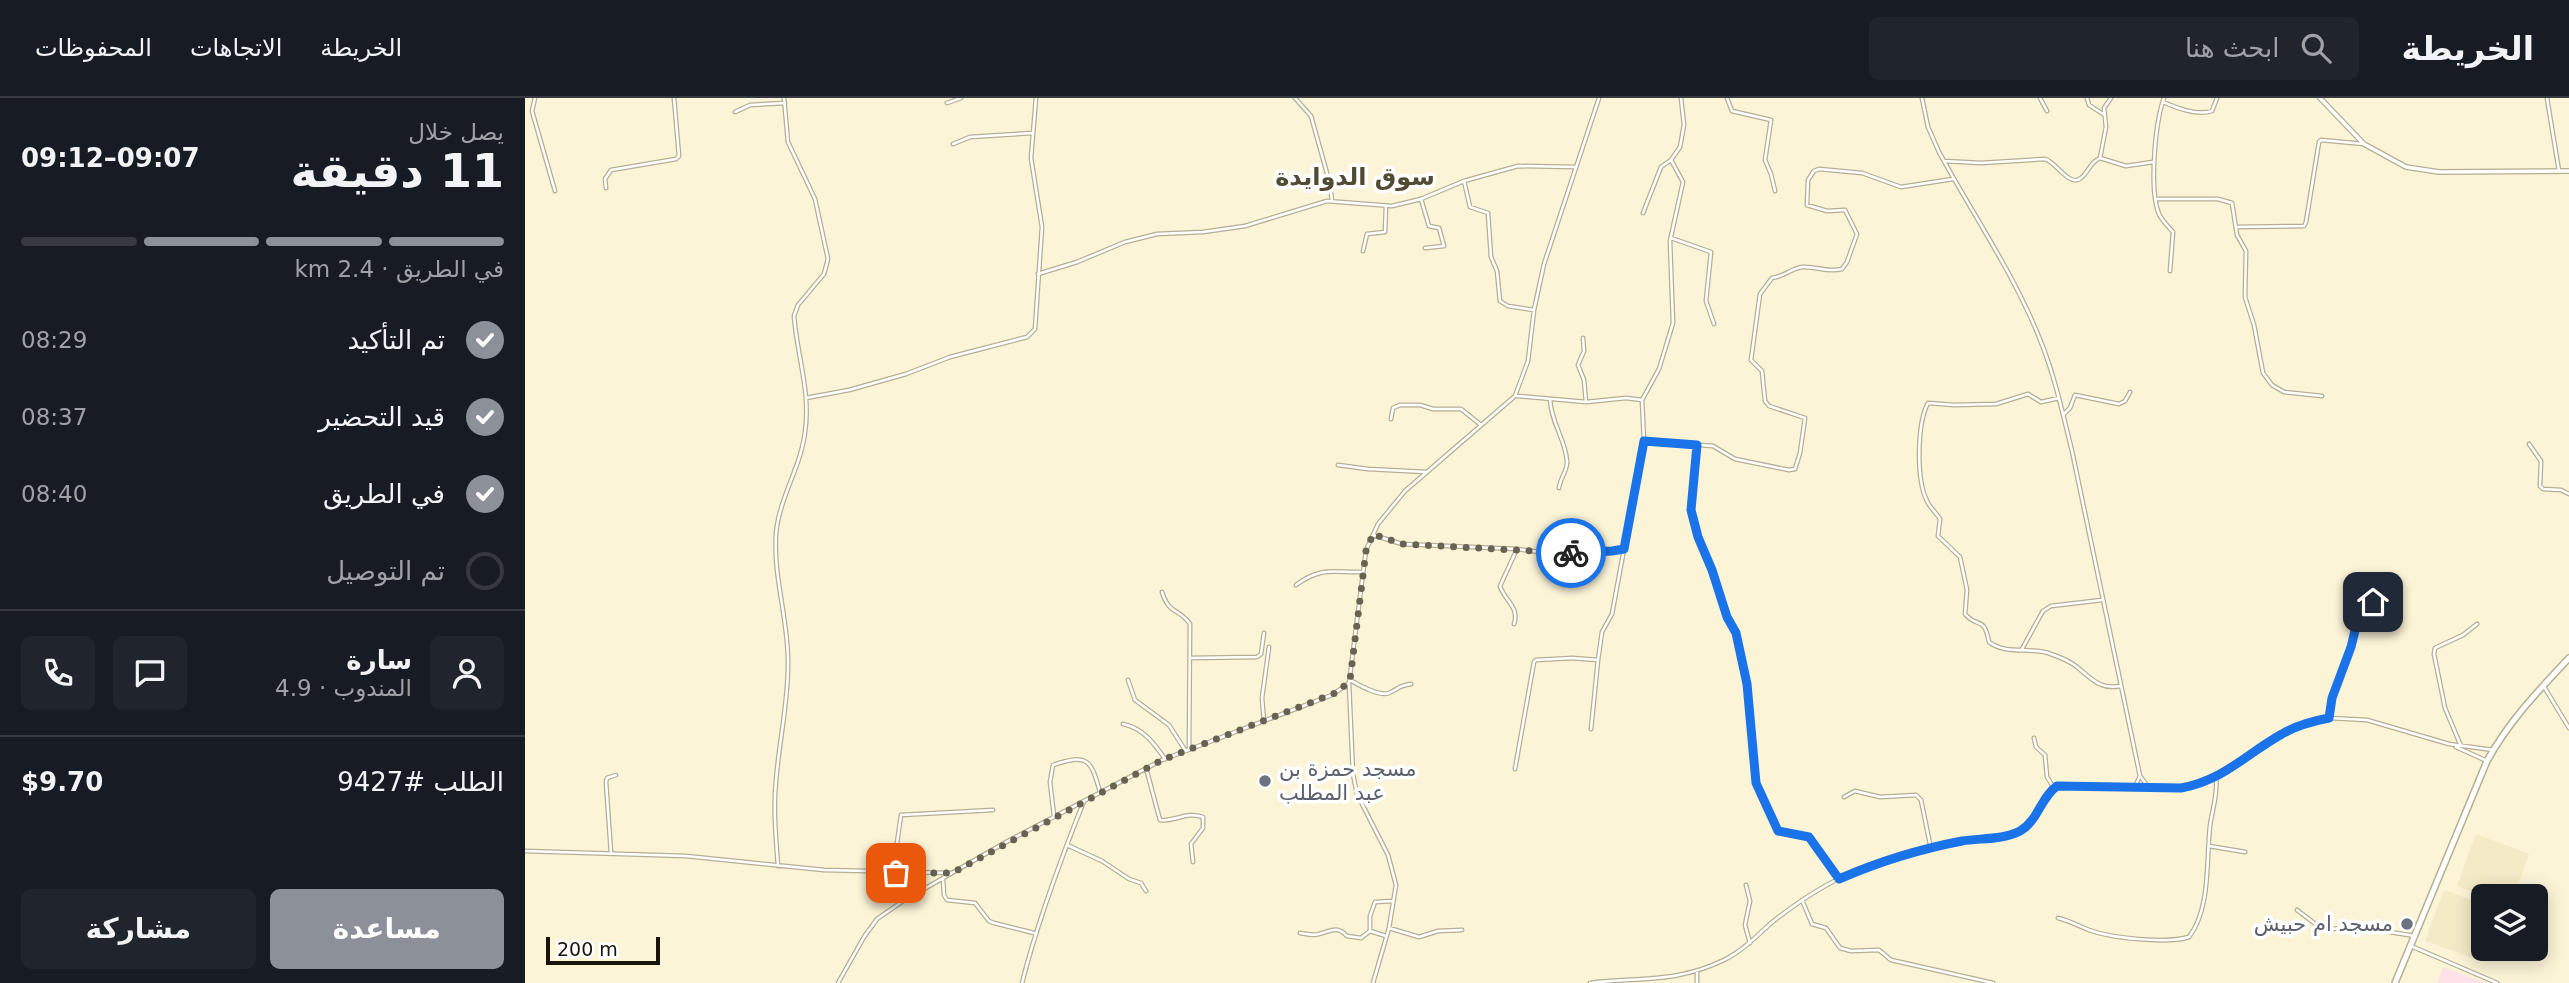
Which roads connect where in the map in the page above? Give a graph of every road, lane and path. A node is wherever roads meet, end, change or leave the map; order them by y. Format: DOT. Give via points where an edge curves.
graph roads {
  1 [pos="535,98"];
  2 [pos="674,98"];
  3 [pos="784,98"];
  4 [pos="961,98"];
  5 [pos="1036,98"];
  6 [pos="1295,98"];
  7 [pos="1599,98"];
  8 [pos="1681,98"];
  9 [pos="1727,98"];
  10 [pos="1922,98"];
  11 [pos="2040,98"];
  12 [pos="2087,98"];
  13 [pos="2111,98"];
  14 [pos="2217,98"];
  15 [pos="2320,98"];
  16 [pos="2547,98"];
  17 [pos="2163,100"];
  18 [pos="785,103"];
  19 [pos="947,103"];
  20 [pos="2047,111"];
  21 [pos="735,112"];
  22 [pos="2103,115"];
  23 [pos="1032,134"];
  24 [pos="953,144"];
  25 [pos="2364,144"];
  26 [pos="2100,158"];
  27 [pos="1671,160"];
  28 [pos="2155,161"];
  29 [pos="1944,162"];
  30 [pos="1576,167"];
  31 [pos="2559,171"];
  32 [pos="2569,171"];
  33 [pos="1954,178"];
  34 [pos="1464,181"];
  35 [pos="606,188"];
  36 [pos="555,191"];
  37 [pos="1775,191"];
  38 [pos="1421,199"];
  39 [pos="2156,199"];
  40 [pos="1332,201"];
  41 [pos="1386,206"];
  42 [pos="1643,213"];
  43 [pos="2236,227"];
  44 [pos="1671,238"];
  45 [pos="1425,248"];
  46 [pos="1363,251"];
  47 [pos="2170,271"];
  48 [pos="1038,274"];
  49 [pos="1534,310"];
  50 [pos="1714,324"];
  51 [pos="1583,338"];
  52 [pos="2130,393"];
  53 [pos="1515,396"];
  54 [pos="2322,396"];
  55 [pos="806,398"];
  56 [pos="2059,398"];
  57 [pos="1550,399"];
  58 [pos="1642,400"];
  59 [pos="1586,402"];
  60 [pos="2063,415"];
  61 [pos="1391,419"];
  62 [pos="1481,425"];
  63 [pos="1644,441"];
  64 [pos="2529,444"];
  65 [pos="1697,445"];
  66 [pos="1338,465"];
  67 [pos="1426,472"];
  68 [pos="1559,488"];
  69 [pos="2569,494"];
  70 [pos="1373,534"];
  71 [pos="1517,549"];
  72 [pos="1624,549"];
  73 [pos="1363,572"];
  74 [pos="1296,585"];
  75 [pos="1163,592"];
  76 [pos="2102,600"];
  77 [pos="2373,602"];
  78 [pos="1514,624"];
  79 [pos="2477,624"];
  80 [pos="1264,633"];
  81 [pos="1269,647"];
  82 [pos="2022,649"];
  83 [pos="1190,658"];
  84 [pos="2569,658"];
  85 [pos="1598,660"];
  86 [pos="1128,680"];
  87 [pos="1349,682"];
  88 [pos="1411,684"];
  89 [pos="2543,685"];
  90 [pos="2120,687"];
  91 [pos="2329,718"];
  92 [pos="1264,722"];
  93 [pos="1123,724"];
  94 [pos="2569,728"];
  95 [pos="1591,729"];
  96 [pos="2034,738"];
  97 [pos="2449,744"];
  98 [pos="2461,746"];
  99 [pos="1187,750"];
  100 [pos="2493,750"];
  101 [pos="1165,759"];
  102 [pos="2487,761"];
  103 [pos="1146,768"];
  104 [pos="1515,769"];
  105 [pos="617,775"];
  106 [pos="2140,776"];
  107 [pos="2216,777"];
  108 [pos="2054,788"];
  109 [pos="2134,788"];
  110 [pos="2149,788"];
  111 [pos="1100,792"];
  112 [pos="1844,797"];
  113 [pos="1084,801"];
  114 [pos="993,810"];
  115 [pos="1054,817"];
  116 [pos="1067,845"];
  117 [pos="2209,846"];
  118 [pos="1931,849"];
  119 [pos="525,851"];
  120 [pos="2245,852"];
  121 [pos="611,853"];
  122 [pos="1193,862"];
  123 [pos="778,866"];
  124 [pos="922,873"];
  125 [pos="952,873"];
  126 [pos="943,878"];
  127 [pos="1839,879"];
  128 [pos="1746,885"];
  129 [pos="1146,891"];
  130 [pos="1802,900"];
  131 [pos="1395,902"];
  132 [pos="2297,910"];
  133 [pos="2059,918"];
  134 [pos="1389,928"];
  135 [pos="1462,930"];
  136 [pos="1370,931"];
  137 [pos="1034,933"];
  138 [pos="1300,933"];
  139 [pos="1386,936"];
  140 [pos="2415,936"];
  141 [pos="1750,943"];
  142 [pos="2411,946"];
  143 [pos="1697,971"];
  144 [pos="838,983"];
  145 [pos="1021,983"];
  146 [pos="1373,983"];
  147 [pos="1593,983"];
  148 [pos="1697,983"];
  149 [pos="1993,983"];
  150 [pos="2395,983"];
  151 [pos="2497,983"];
  1 -- 36 [label="street" via="532,111"];
  2 -- 35 [label="street" via="677,159 611,170"];
  3 -- 18 [label="street"];
  4 -- 19 [label="street"];
  5 -- 23 [label="street"];
  6 -- 40 [label="street" via="1311,116"];
  7 -- 30 [label="street"];
  8 -- 27 [label="street" via="1684,125 1680,146"];
  9 -- 37 [label="street" via="1732,111 1770,120 1765,160"];
  10 -- 29 [label="street"];
  11 -- 20 [label="street"];
  12 -- 22 [label="street"];
  13 -- 22 [label="street"];
  14 -- 17 [label="street" via="2206,113"];
  15 -- 25 [label="street"];
  16 -- 31 [label="street"];
  17 -- 28 [label="street"];
  18 -- 21 [label="street" via="750,105"];
  18 -- 55 [label="street" via="788,142 815,199 828,259 824,274 794,314"];
  22 -- 26 [label="street" via="2106,127"];
  23 -- 24 [label="street" via="980,136"];
  23 -- 48 [label="street" via="1042,220"];
  25 -- 31 [label="street" via="2396,163 2425,171"];
  25 -- 43 [label="street" via="2319,142 2304,226"];
  26 -- 28 [label="street" via="2126,166"];
  26 -- 29 [label="street" via="2076,180 2045,159"];
  27 -- 42 [label="street" via="1661,167"];
  27 -- 44 [label="street" via="1683,182"];
  28 -- 39 [label="street"];
  29 -- 33 [label="street"];
  30 -- 34 [label="street" via="1518,166"];
  30 -- 49 [label="street"];
  31 -- 32 [label="street"];
  33 -- 56 [label="street" via="2020,295"];
  33 -- 65 [label="street" via="1901,187 1861,173 1819,169 1810,174 1807,205 1847,211 1856,241 1842,269 1800,267 1767,282 1756,307 1750,357 1762,370 1769,406 1805,418 1797,467 1789,470 1735,460 1713,446"];
  34 -- 38 [label="street"];
  34 -- 49 [label="street" via="1470,207 1488,213 1500,301"];
  38 -- 41 [label="street"];
  38 -- 45 [label="street" via="1429,226 1439,228 1444,246"];
  39 -- 43 [label="street" via="2228,201"];
  39 -- 47 [label="street" via="2161,218 2173,232"];
  40 -- 41 [label="street"];
  40 -- 48 [label="street" via="1220,231 1157,234"];
  41 -- 46 [label="street" via="1385,232 1367,234"];
  43 -- 54 [label="street" via="2246,251 2245,296 2265,379 2284,392"];
  44 -- 50 [label="street" via="1711,252 1706,301"];
  44 -- 58 [label="street" via="1673,323 1659,369"];
  48 -- 55 [label="street" via="1035,329 1027,337 849,390"];
  49 -- 53 [label="street" via="1528,361"];
  51 -- 59 [label="street" via="1578,365"];
  52 -- 60 [label="street" via="2119,404 2075,395"];
  53 -- 57 [label="street"];
  53 -- 62 [label="street"];
  55 -- 123 [label="street" via="805,436 778,518 776,538 788,664 775,797"];
  56 -- 60 [label="street"];
  56 -- 82 [label="street" via="2041,401 2028,394 1996,404 1928,402 1920,441 1922,484 1926,501 1940,519 1938,536 1960,556 1967,590 1965,614 1983,624 1993,646"];
  57 -- 59 [label="street"];
  57 -- 68 [label="street" via="1568,462"];
  58 -- 59 [label="street"];
  58 -- 63 [label="street"];
  60 -- 76 [label="street"];
  61 -- 62 [label="street" via="1394,408 1420,405 1461,409"];
  62 -- 67 [label="street"];
  63 -- 65 [label="street"];
  63 -- 72 [label="street"];
  64 -- 69 [label="street" via="2541,461 2540,486"];
  65 -- 127 [label="street" via="1691,510 1736,633 1747,684 1756,783 1778,831 1809,837"];
  66 -- 67 [label="street"];
  67 -- 70 [label="street"];
  70 -- 71 [label="street" via="1402,544"];
  70 -- 73 [label="street"];
  71 -- 72 [label="street" via="1566,553"];
  71 -- 78 [label="street" via="1500,586 1513,606"];
  72 -- 85 [label="street"];
  73 -- 74 [label="street" via="1321,571"];
  73 -- 87 [label="street"];
  75 -- 83 [label="street" via="1168,607 1189,624"];
  76 -- 82 [label="street" via="2050,606"];
  76 -- 90 [label="street"];
  77 -- 91 [label="street" via="2362,602"];
  79 -- 98 [label="street" via="2435,648 2434,654 2445,708"];
  80 -- 83 [label="street" via="1257,657"];
  81 -- 92 [label="street" via="1262,698"];
  82 -- 90 [label="street" via="2068,662 2102,687"];
  83 -- 99 [label="street"];
  84 -- 89 [label="highway"];
  85 -- 95 [label="street"];
  85 -- 104 [label="street" via="1548,658 1534,662"];
  86 -- 99 [label="street" via="1135,700 1169,725"];
  87 -- 88 [label="street" via="1381,693"];
  87 -- 92 [label="street" via="1332,695"];
  87 -- 131 [label="street" via="1354,784 1393,867"];
  89 -- 94 [label="street"];
  89 -- 100 [label="highway"];
  90 -- 106 [label="street"];
  91 -- 97 [label="street" via="2367,720"];
  91 -- 107 [label="street" via="2284,733"];
  92 -- 99 [label="street"];
  93 -- 101 [label="street" via="1143,732"];
  96 -- 108 [label="street" via="2035,746 2045,755"];
  97 -- 98 [label="street"];
  97 -- 102 [label="street"];
  98 -- 100 [label="street"];
  99 -- 101 [label="street"];
  100 -- 102 [label="highway"];
  101 -- 103 [label="street"];
  102 -- 140 [label="highway"];
  103 -- 111 [label="street"];
  103 -- 122 [label="street" via="1160,820 1203,817 1203,828 1191,844"];
  105 -- 121 [label="street" via="606,780"];
  106 -- 109 [label="street"];
  106 -- 110 [label="street"];
  107 -- 110 [label="street" via="2181,788"];
  107 -- 117 [label="street"];
  108 -- 109 [label="street"];
  108 -- 118 [label="street" via="2021,830"];
  109 -- 110 [label="street"];
  111 -- 113 [label="street"];
  111 -- 115 [label="street" via="1090,764 1077,760 1053,765"];
  112 -- 118 [label="street" via="1855,791 1880,797 1916,795"];
  113 -- 115 [label="street"];
  113 -- 116 [label="street"];
  114 -- 124 [label="street" via="901,815 899,864"];
  115 -- 125 [label="street"];
  116 -- 129 [label="street" via="1142,883"];
  116 -- 137 [label="street"];
  117 -- 120 [label="street"];
  117 -- 133 [label="street" via="2200,911 2189,937 2126,937 2088,930"];
  118 -- 127 [label="street" via="1875,863"];
  119 -- 121 [label="street"];
  121 -- 123 [label="street"];
  123 -- 124 [label="street"];
  124 -- 125 [label="street"];
  125 -- 126 [label="street"];
  126 -- 137 [label="street" via="947,900 975,903 994,923"];
  126 -- 144 [label="street" via="877,919"];
  127 -- 130 [label="street"];
  128 -- 141 [label="street"];
  130 -- 141 [label="street"];
  130 -- 149 [label="street" via="1812,924 1826,928 1845,950 1879,950 1891,960"];
  131 -- 134 [label="street"];
  131 -- 136 [label="street" via="1375,902"];
  132 -- 140 [label="street" via="2322,929 2365,928"];
  134 -- 135 [label="street" via="1419,937"];
  134 -- 139 [label="street"];
  136 -- 138 [label="street" via="1361,938 1335,929"];
  136 -- 139 [label="street"];
  137 -- 145 [label="street"];
  139 -- 146 [label="street"];
  140 -- 142 [label="highway"];
  141 -- 143 [label="street"];
  142 -- 150 [label="highway"];
  142 -- 151 [label="street"];
  143 -- 147 [label="street" via="1656,980"];
  143 -- 148 [label="street"];
}
